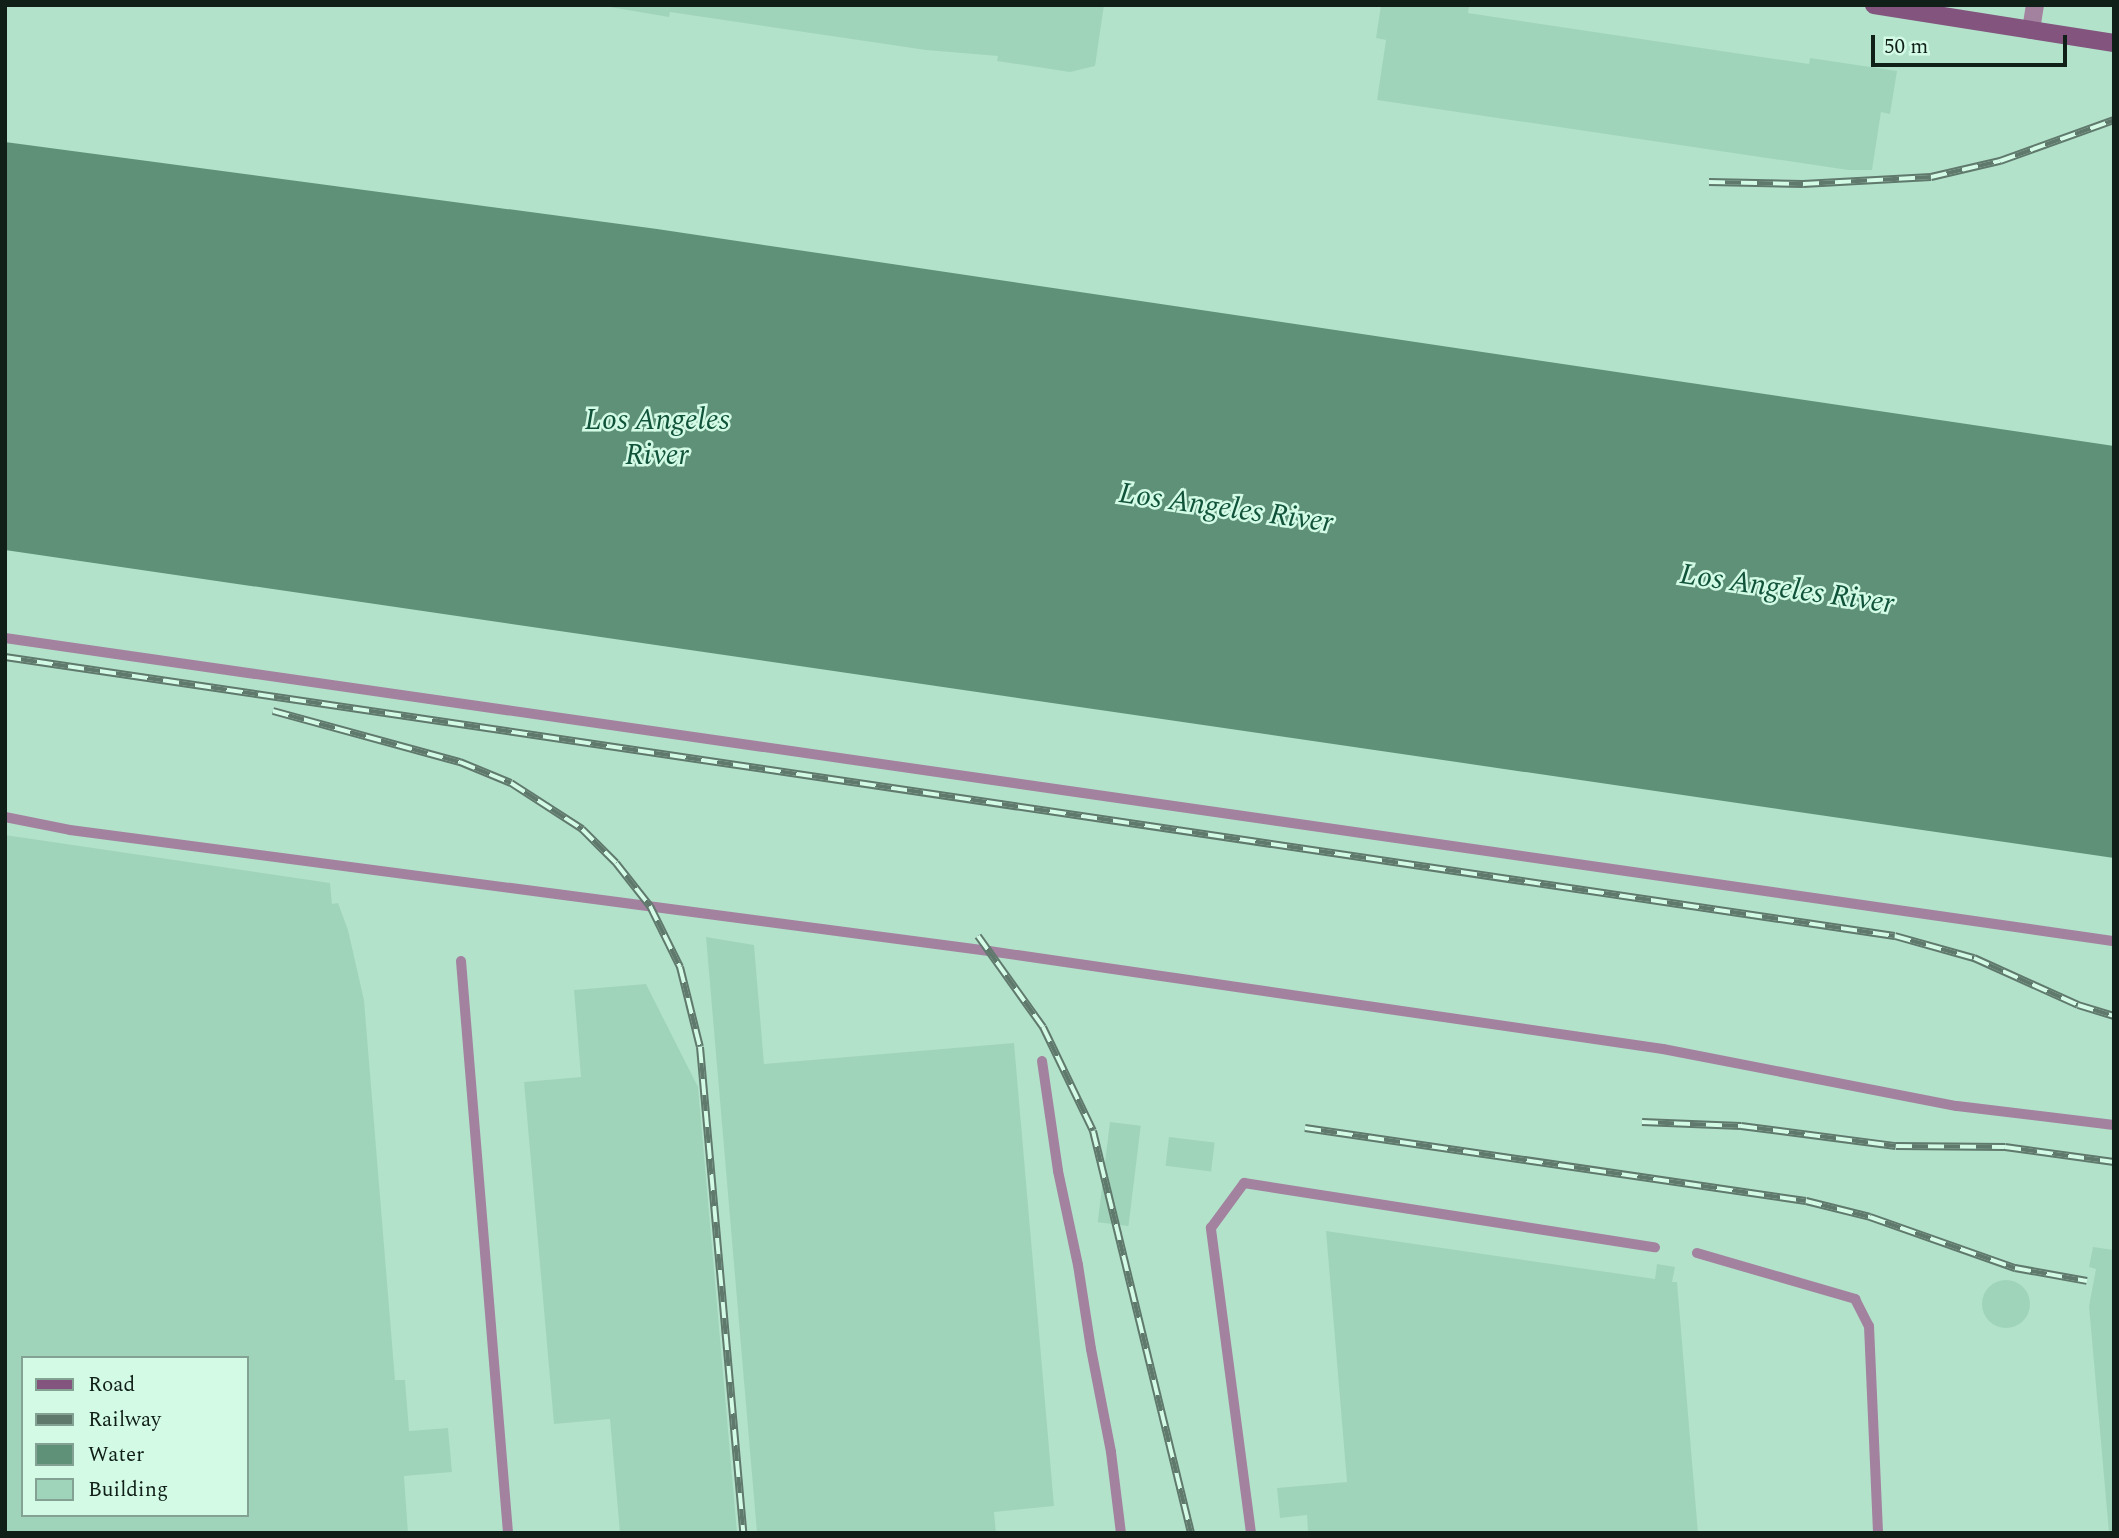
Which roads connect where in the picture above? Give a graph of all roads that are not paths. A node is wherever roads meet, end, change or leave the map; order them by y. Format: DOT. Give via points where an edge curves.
graph roads {
  1 [pos="1874,5"];
  2 [pos="2035,5"];
  3 [pos="2031,30"];
  4 [pos="2114,43"];
  5 [pos="5,638"];
  6 [pos="5,817"];
  7 [pos="2114,941"];
  8 [pos="461,961"];
  9 [pos="1042,1060"];
  10 [pos="2114,1125"];
  11 [pos="1655,1247"];
  12 [pos="1698,1253"];
  13 [pos="508,1533"];
  14 [pos="1121,1533"];
  15 [pos="1251,1533"];
  16 [pos="1878,1533"];
  1 -- 3 [label="main road"];
  2 -- 3 [label="street"];
  3 -- 4 [label="main road"];
  5 -- 7 [label="lane"];
  6 -- 10 [label="lane" via="97,834 989,951 1649,1046 1957,1106"];
  8 -- 13 [label="lane"];
  9 -- 14 [label="lane"];
  11 -- 15 [label="lane" via="1244,1183 1211,1228"];
  12 -- 16 [label="lane" via="1855,1299 1870,1326"];
}
